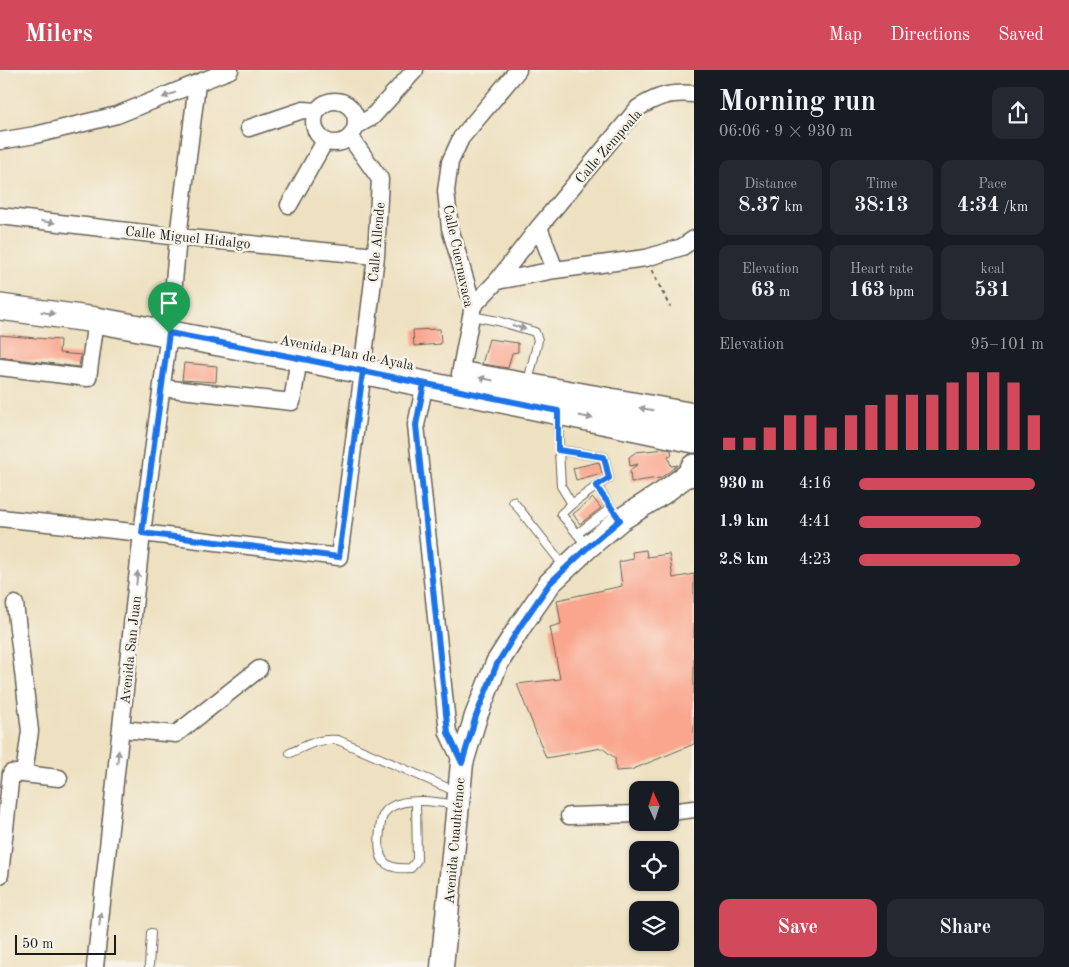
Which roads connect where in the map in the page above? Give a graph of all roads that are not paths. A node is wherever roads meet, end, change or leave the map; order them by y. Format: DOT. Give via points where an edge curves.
graph roads {
  1 [pos="230,70"];
  2 [pos="416,70"];
  3 [pos="518,70"];
  4 [pos="197,84"];
  5 [pos="694,94"];
  6 [pos="317,111"];
  7 [pos="248,128"];
  8 [pos="353,132"];
  9 [pos="0,141"];
  10 [pos="325,141"];
  11 [pos="289,206"];
  12 [pos="0,216"];
  13 [pos="539,227"];
  14 [pos="178,237"];
  15 [pos="694,240"];
  16 [pos="376,256"];
  17 [pos="556,270"];
  18 [pos="497,281"];
  19 [pos="0,291"];
  20 [pos="0,307"];
  21 [pos="472,311"];
  22 [pos="96,320"];
  23 [pos="170,325"];
  24 [pos="299,358"];
  25 [pos="363,363"];
  26 [pos="0,367"];
  27 [pos="460,374"];
  28 [pos="424,384"];
  29 [pos="527,387"];
  30 [pos="162,388"];
  31 [pos="558,411"];
  32 [pos="691,447"];
  33 [pos="558,450"];
  34 [pos="596,486"];
  35 [pos="514,501"];
  36 [pos="572,504"];
  37 [pos="616,514"];
  38 [pos="0,518"];
  39 [pos="142,533"];
  40 [pos="582,541"];
  41 [pos="566,568"];
  42 [pos="15,604"];
  43 [pos="259,669"];
  44 [pos="122,729"];
  45 [pos="290,753"];
  46 [pos="462,763"];
  47 [pos="12,773"];
  48 [pos="59,778"];
  49 [pos="458,799"];
  50 [pos="416,802"];
  51 [pos="694,809"];
  52 [pos="679,811"];
  53 [pos="629,814"];
  54 [pos="569,816"];
  55 [pos="0,875"];
  56 [pos="151,933"];
  57 [pos="95,967"];
  58 [pos="149,967"];
  59 [pos="442,967"];
  1 -- 4 [label="street"];
  2 -- 8 [label="street" via="372,117"];
  3 -- 21 [label="street, Calle Cuernavaca" via="461,138 450,162 446,191 450,228"];
  4 -- 9 [label="street, one-way" via="117,115"];
  4 -- 14 [label="street, Avenida San Juan"];
  5 -- 13 [label="street, Calle Zempoala" via="658,96 638,108"];
  6 -- 7 [label="street" via="303,110"];
  6 -- 8 [label="street" via="331,102 347,105 356,118"];
  6 -- 10 [label="street" via="314,128"];
  8 -- 10 [label="street" via="343,142"];
  8 -- 16 [label="street, Calle Allende" via="380,179"];
  10 -- 11 [label="street"];
  12 -- 14 [label="street, Calle Miguel Hidalgo, one-way"];
  13 -- 17 [label="street"];
  13 -- 18 [label="street, Calle Zempoala"];
  14 -- 16 [label="street, Calle Miguel Hidalgo"];
  14 -- 23 [label="street, Avenida San Juan"];
  15 -- 17 [label="street" via="646,258"];
  16 -- 25 [label="street, Calle Allende"];
  17 -- 18 [label="street"];
  18 -- 21 [label="street, Calle Zempoala"];
  19 -- 23 [label="main road, Avenida Plan de Ayala" via="40,295"];
  20 -- 22 [label="main road, Avenida Plan de Ayala, one-way"];
  21 -- 27 [label="street, Calle Cuernavaca"];
  21 -- 29 [label="lane, one-way" via="535,332 538,340"];
  22 -- 23 [label="main road, Avenida Plan de Ayala"];
  22 -- 26 [label="street" via="88,378"];
  23 -- 24 [label="main road, Avenida Plan de Ayala"];
  23 -- 25 [label="main road, Avenida Plan de Ayala"];
  23 -- 30 [label="street, Avenida San Juan"];
  24 -- 25 [label="main road, Avenida Plan de Ayala"];
  24 -- 30 [label="street" via="292,402"];
  25 -- 27 [label="main road, Avenida Plan de Ayala"];
  25 -- 28 [label="main road, Avenida Plan de Ayala"];
  25 -- 39 [label="street, Calle Allende" via="339,557"];
  29 -- 27 [label="main road, Avenida Plan de Ayala, one-way"];
  28 -- 31 [label="main road, Avenida Plan de Ayala"];
  28 -- 46 [label="street" via="416,425 448,733"];
  32 -- 29 [label="main road, Avenida Plan de Ayala, one-way"];
  30 -- 39 [label="street, Avenida San Juan"];
  31 -- 32 [label="main road, Avenida Plan de Ayala, one-way"];
  31 -- 33 [label="lane"];
  32 -- 37 [label="main road, Avenida Cuauhtémoc" via="663,493"];
  33 -- 34 [label="lane" via="604,457 609,478"];
  33 -- 36 [label="lane" via="561,486"];
  34 -- 36 [label="lane"];
  34 -- 37 [label="lane"];
  35 -- 41 [label="lane"];
  36 -- 40 [label="lane" via="561,514"];
  37 -- 40 [label="main road, Avenida Cuauhtémoc"];
  38 -- 39 [label="street"];
  44 -- 39 [label="street, Avenida San Juan, one-way"];
  40 -- 41 [label="main road, Avenida Cuauhtémoc"];
  41 -- 46 [label="main road, Avenida Cuauhtémoc" via="550,583 497,664"];
  42 -- 47 [label="street" via="30,731"];
  43 -- 44 [label="street" via="176,734"];
  57 -- 44 [label="street, Avenida San Juan, one-way"];
  45 -- 49 [label="lane" via="313,742 338,740"];
  46 -- 49 [label="main road, Avenida Cuauhtémoc"];
  47 -- 48 [label="street"];
  47 -- 55 [label="street"];
  49 -- 50 [label="lane"];
  49 -- 59 [label="main road, Avenida Cuauhtémoc"];
  50 -- 50 [label="lane" via="416,860 411,868 391,866 379,855 382,817 392,807"];
  51 -- 52 [label="street"];
  53 -- 54 [label="street"];
  56 -- 58 [label="lane"];
}
